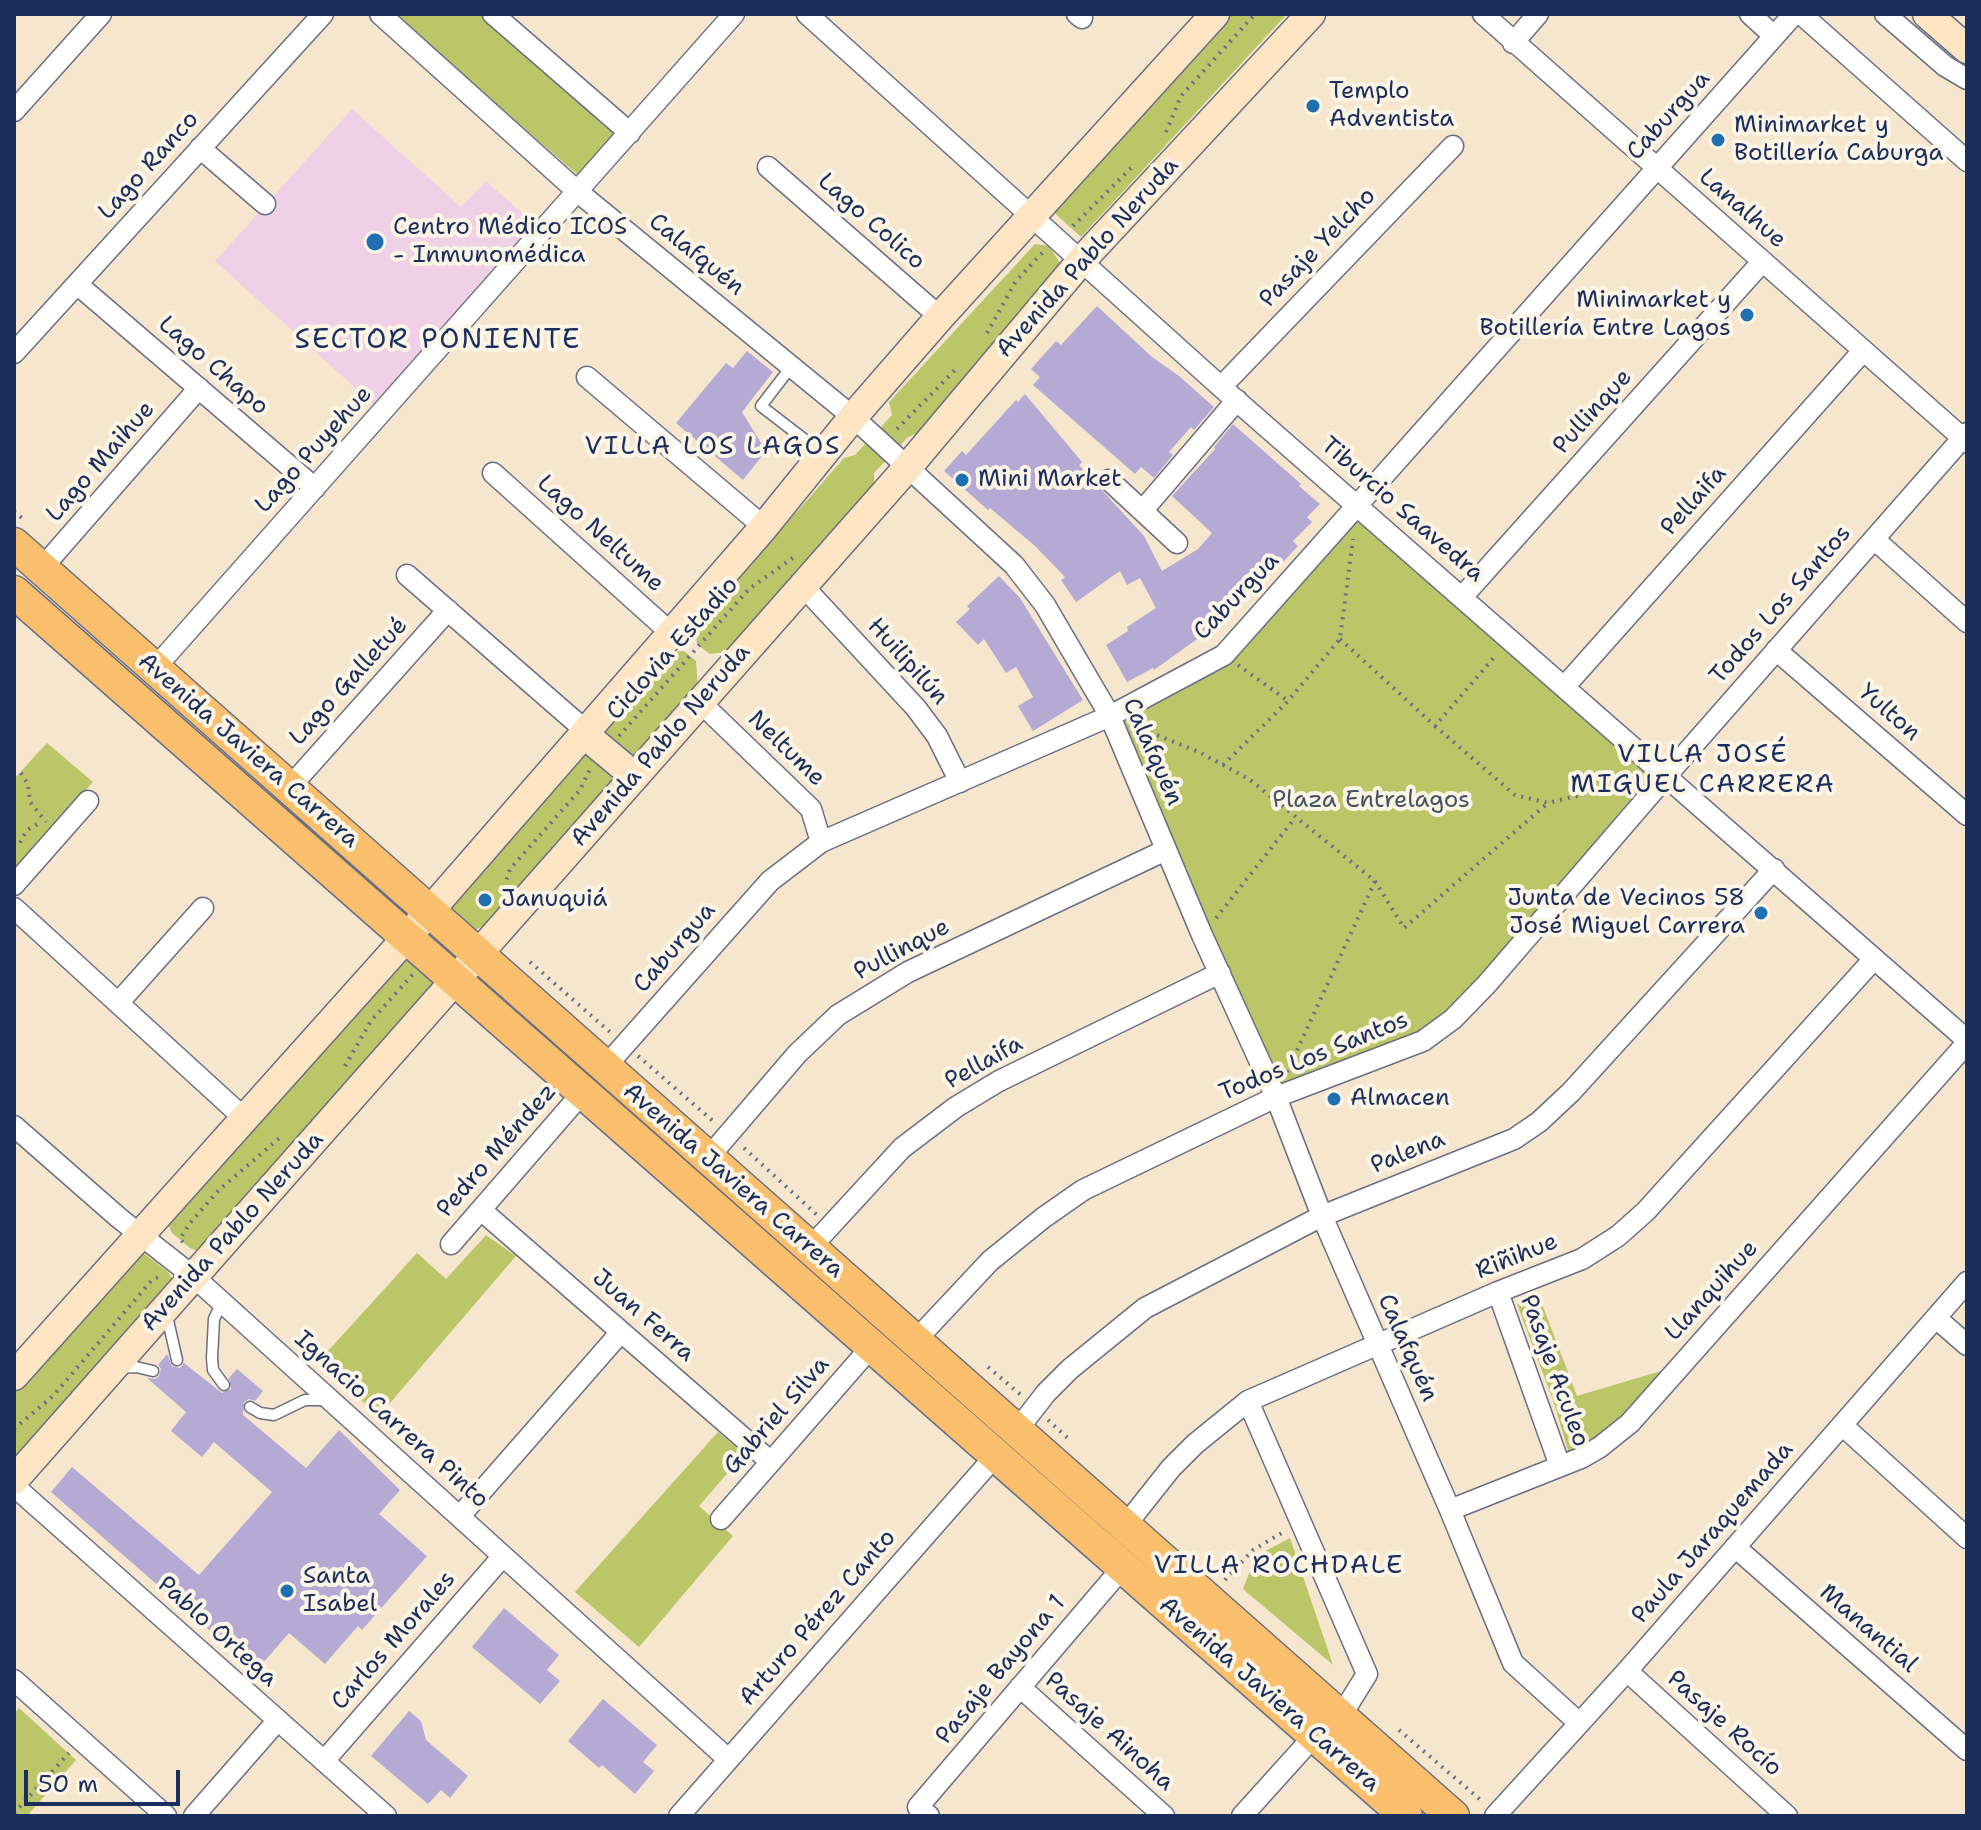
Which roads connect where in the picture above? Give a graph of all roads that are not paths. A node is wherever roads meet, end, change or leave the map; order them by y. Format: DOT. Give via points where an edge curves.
graph roads {
  1 [pos="101,14"];
  2 [pos="323,14"];
  3 [pos="380,14"];
  4 [pos="493,14"];
  5 [pos="734,14"];
  6 [pos="807,14"];
  7 [pos="1215,14"];
  8 [pos="1311,14"];
  9 [pos="1483,14"];
  10 [pos="1538,14"];
  11 [pos="1750,14"];
  12 [pos="1794,14"];
  13 [pos="1801,14"];
  14 [pos="1885,14"];
  15 [pos="1927,14"];
  16 [pos="1774,36"];
  17 [pos="1513,43"];
  18 [pos="1967,49"];
  19 [pos="1967,79"];
  20 [pos="14,111"];
  21 [pos="630,133"];
  22 [pos="1453,146"];
  23 [pos="200,148"];
  24 [pos="1967,161"];
  25 [pos="768,167"];
  26 [pos="1657,169"];
  27 [pos="578,192"];
  28 [pos="265,204"];
  29 [pos="1032,214"];
  30 [pos="1081,261"];
  31 [pos="1762,262"];
  32 [pos="77,284"];
  33 [pos="940,317"];
  34 [pos="1863,351"];
  35 [pos="14,353"];
  36 [pos="791,367"];
  37 [pos="587,377"];
  38 [pos="199,388"];
  39 [pos="1229,393"];
  40 [pos="853,417"];
  41 [pos="1966,438"];
  42 [pos="824,454"];
  43 [pos="907,468"];
  44 [pos="493,473"];
  45 [pos="1109,480"];
  46 [pos="315,488"];
  47 [pos="1357,505"];
  48 [pos="1143,510"];
  49 [pos="764,527"];
  50 [pos="1874,539"];
  51 [pos="1177,543"];
  52 [pos="14,544"];
  53 [pos="42,568"];
  54 [pos="407,575"];
  55 [pos="802,585"];
  56 [pos="14,592"];
  57 [pos="1462,597"];
  58 [pos="448,610"];
  59 [pos="1967,622"];
  60 [pos="671,633"];
  61 [pos="1776,650"];
  62 [pos="154,669"];
  63 [pos="111,677"];
  64 [pos="1565,686"];
  65 [pos="700,702"];
  66 [pos="1110,716"];
  67 [pos="592,739"];
  68 [pos="1667,775"];
  69 [pos="960,782"];
  70 [pos="627,785"];
  71 [pos="289,788"];
  72 [pos="88,801"];
  73 [pos="1967,815"];
  74 [pos="821,842"];
  75 [pos="1166,850"];
  76 [pos="1774,869"];
  77 [pos="14,885"];
  78 [pos="14,908"];
  79 [pos="203,908"];
  80 [pos="429,912"];
  81 [pos="413,952"];
  82 [pos="479,955"];
  83 [pos="1874,959"];
  84 [pos="1220,973"];
  85 [pos="456,980"];
  86 [pos="119,1002"];
  87 [pos="1967,1042"];
  88 [pos="612,1073"];
  89 [pos="583,1092"];
  90 [pos="1276,1097"];
  91 [pos="245,1119"];
  92 [pos="18,1137"];
  93 [pos="708,1158"];
  94 [pos="481,1210"];
  95 [pos="1322,1216"];
  96 [pos="141,1236"];
  97 [pos="451,1244"];
  98 [pos="810,1248"];
  99 [pos="194,1277"];
  100 [pos="1967,1282"];
  101 [pos="1498,1292"];
  102 [pos="222,1302"];
  103 [pos="168,1306"];
  104 [pos="879,1309"];
  105 [pos="1936,1318"];
  106 [pos="621,1332"];
  107 [pos="915,1341"];
  108 [pos="1967,1345"];
  109 [pos="872,1346"];
  110 [pos="1377,1346"];
  111 [pos="177,1360"];
  112 [pos="113,1368"];
  113 [pos="153,1371"];
  114 [pos="14,1376"];
  115 [pos="224,1385"];
  116 [pos="1248,1401"];
  117 [pos="334,1403"];
  118 [pos="250,1407"];
  119 [pos="1842,1425"];
  120 [pos="1029,1439"];
  121 [pos="996,1455"];
  122 [pos="771,1462"];
  123 [pos="1560,1466"];
  124 [pos="14,1483"];
  125 [pos="1450,1510"];
  126 [pos="460,1516"];
  127 [pos="721,1519"];
  128 [pos="1125,1526"];
  129 [pos="1967,1538"];
  130 [pos="1735,1547"];
  131 [pos="503,1556"];
  132 [pos="1161,1560"];
  133 [pos="1123,1567"];
  134 [pos="1627,1671"];
  135 [pos="14,1680"];
  136 [pos="1020,1687"];
  137 [pos="1313,1692"];
  138 [pos="1341,1716"];
  139 [pos="278,1720"];
  140 [pos="1579,1723"];
  141 [pos="1315,1735"];
  142 [pos="1967,1750"];
  143 [pos="728,1759"];
  144 [pos="324,1761"];
  145 [pos="923,1811"];
  146 [pos="166,1816"];
  147 [pos="194,1816"];
  148 [pos="386,1816"];
  149 [pos="679,1816"];
  150 [pos="1164,1816"];
  151 [pos="1242,1816"];
  152 [pos="1406,1816"];
  153 [pos="1453,1816"];
  154 [pos="1495,1816"];
  155 [pos="1787,1816"];
  1 -- 20 [label="street"];
  2 -- 23 [label="street, Lago Ranco"];
  3 -- 27 [label="street, Calafquén"];
  4 -- 21 [label="street"];
  5 -- 21 [label="street, Lago Puyehue"];
  6 -- 29 [label="street, Tiburcio Saavedra"];
  7 -- 29 [label="main road"];
  8 -- 30 [label="main road, Avenida Pablo Neruda"];
  9 -- 17 [label="street, Lanalhue"];
  10 -- 17 [label="street"];
  11 -- 16 [label="street"];
  12 -- 16 [label="street, Caburgua"];
  13 -- 24 [label="street"];
  14 -- 19 [label="street"];
  15 -- 18 [label="main road"];
  16 -- 26 [label="street, Caburgua"];
  17 -- 26 [label="street, Lanalhue"];
  21 -- 27 [label="street, Lago Puyehue"];
  22 -- 39 [label="street, Pasaje Yelcho"];
  23 -- 28 [label="street"];
  23 -- 32 [label="street, Lago Ranco"];
  25 -- 33 [label="street, Lago Colico"];
  26 -- 31 [label="street, Lanalhue"];
  26 -- 47 [label="street, Caburgua"];
  27 -- 36 [label="street, Calafquén"];
  27 -- 46 [label="street, Lago Puyehue"];
  29 -- 30 [label="street, Tiburcio Saavedra"];
  29 -- 33 [label="main road"];
  30 -- 39 [label="street, Tiburcio Saavedra"];
  30 -- 43 [label="main road, Avenida Pablo Neruda"];
  31 -- 34 [label="street, Lanalhue"];
  31 -- 57 [label="street, Pullinque"];
  32 -- 35 [label="street, Lago Ranco"];
  32 -- 38 [label="street, Lago Chapo"];
  33 -- 40 [label="main road"];
  34 -- 41 [label="street, Lanalhue"];
  34 -- 64 [label="street, Pellaifa"];
  36 -- 40 [label="street, Calafquén"];
  36 -- 42 [label="lane" via="761,406"];
  37 -- 49 [label="street"];
  38 -- 46 [label="street, Lago Chapo"];
  38 -- 53 [label="street, Lago Maihue"];
  39 -- 47 [label="street, Tiburcio Saavedra"];
  39 -- 48 [label="street, Pasaje Yelcho"];
  40 -- 42 [label="main road"];
  40 -- 43 [label="street, Calafquén"];
  41 -- 50 [label="street, Todos Los Santos"];
  42 -- 49 [label="main road"];
  43 -- 55 [label="main road, Avenida Pablo Neruda"];
  43 -- 66 [label="street, Calafquén" via="1014,565 1045,605"];
  44 -- 60 [label="street, Lago Neltume"];
  45 -- 48 [label="street"];
  46 -- 62 [label="street, Lago Puyehue"];
  47 -- 57 [label="street, Tiburcio Saavedra"];
  47 -- 66 [label="street, Caburgua" via="1224,655"];
  48 -- 51 [label="street"];
  49 -- 60 [label="main road"];
  50 -- 59 [label="street"];
  50 -- 61 [label="street, Todos Los Santos"];
  52 -- 53 [label="main road, Avenida Javiera Carrera"];
  53 -- 62 [label="main road, Avenida Javiera Carrera"];
  54 -- 58 [label="street"];
  55 -- 65 [label="main road, Avenida Pablo Neruda"];
  55 -- 69 [label="street, Huilipilún" via="916,708"];
  56 -- 63 [label="main road, Avenida Javiera Carrera"];
  57 -- 64 [label="street, Tiburcio Saavedra"];
  58 -- 67 [label="street"];
  58 -- 71 [label="street, Lago Galletué"];
  60 -- 67 [label="main road"];
  61 -- 68 [label="street, Todos Los Santos"];
  61 -- 73 [label="street, Yulton"];
  62 -- 63 [label="main road"];
  62 -- 71 [label="main road, Avenida Javiera Carrera"];
  63 -- 81 [label="main road, Avenida Javiera Carrera"];
  64 -- 68 [label="street, Tiburcio Saavedra"];
  65 -- 70 [label="main road, Avenida Pablo Neruda"];
  65 -- 74 [label="street, Neltume" via="811,809"];
  66 -- 69 [label="street, Caburgua"];
  66 -- 75 [label="street, Calafquén"];
  67 -- 70 [label="main road" via="626,769"];
  67 -- 80 [label="main road"];
  68 -- 76 [label="street, Tiburcio Saavedra"];
  68 -- 90 [label="street, Todos Los Santos" via="1453,1019 1423,1041"];
  69 -- 74 [label="street, Caburgua"];
  70 -- 82 [label="main road, Avenida Pablo Neruda"];
  71 -- 80 [label="main road, Avenida Javiera Carrera"];
  72 -- 77 [label="street"];
  74 -- 88 [label="street, Caburgua" via="770,881"];
  75 -- 84 [label="street, Calafquén"];
  75 -- 93 [label="street, Pullinque" via="908,972 838,1015 797,1054"];
  76 -- 83 [label="street, Tiburcio Saavedra"];
  76 -- 95 [label="street, Palena" via="1539,1122 1514,1139"];
  78 -- 86 [label="street"];
  79 -- 86 [label="street"];
  80 -- 81 [label="main road"];
  80 -- 82 [label="main road, Avenida Javiera Carrera"];
  81 -- 85 [label="main road, Avenida Javiera Carrera"];
  81 -- 91 [label="main road"];
  82 -- 85 [label="main road, Avenida Pablo Neruda"];
  82 -- 88 [label="main road, Avenida Javiera Carrera"];
  83 -- 87 [label="street, Tiburcio Saavedra"];
  83 -- 101 [label="street, Riñihue" via="1632,1224 1582,1259"];
  84 -- 90 [label="street, Calafquén"];
  84 -- 98 [label="street, Pellaifa" via="956,1107 902,1148"];
  85 -- 89 [label="main road, Avenida Javiera Carrera"];
  85 -- 99 [label="main road, Avenida Pablo Neruda"];
  86 -- 91 [label="street"];
  87 -- 123 [label="street, Llanquihue" via="1630,1423 1600,1447"];
  88 -- 89 [label="main road"];
  88 -- 93 [label="main road, Avenida Javiera Carrera"];
  89 -- 94 [label="street, Pedro Méndez"];
  89 -- 109 [label="main road, Avenida Javiera Carrera"];
  90 -- 95 [label="street, Calafquén"];
  90 -- 107 [label="street, Todos Los Santos" via="1083,1190 990,1261"];
  91 -- 96 [label="main road"];
  92 -- 96 [label="street, Ignacio Carrera Pinto"];
  93 -- 98 [label="main road, Avenida Javiera Carrera"];
  94 -- 97 [label="street, Pedro Méndez"];
  94 -- 106 [label="street, Juan Ferra"];
  95 -- 110 [label="street, Calafquén"];
  95 -- 120 [label="street, Palena" via="1145,1308 1046,1393"];
  96 -- 99 [label="street, Ignacio Carrera Pinto"];
  96 -- 114 [label="main road"];
  98 -- 104 [label="main road, Avenida Javiera Carrera"];
  99 -- 102 [label="street, Ignacio Carrera Pinto"];
  99 -- 103 [label="main road, Avenida Pablo Neruda"];
  100 -- 105 [label="street, Paula Jaraquemada"];
  101 -- 110 [label="street, Riñihue"];
  101 -- 123 [label="street, Pasaje Aculeo"];
  102 -- 115 [label="lane" via="214,1319 212,1358"];
  102 -- 117 [label="street, Ignacio Carrera Pinto"];
  103 -- 111 [label="lane"];
  103 -- 112 [label="main road, Avenida Pablo Neruda"];
  104 -- 107 [label="main road, Avenida Javiera Carrera"];
  104 -- 109 [label="main road"];
  105 -- 108 [label="street"];
  105 -- 119 [label="street, Paula Jaraquemada"];
  106 -- 122 [label="street, Juan Ferra"];
  106 -- 126 [label="street"];
  107 -- 120 [label="main road, Avenida Javiera Carrera"];
  109 -- 121 [label="main road, Avenida Javiera Carrera"];
  109 -- 122 [label="street, Gabriel Silva"];
  110 -- 116 [label="street, Riñihue"];
  110 -- 125 [label="street, Calafquén"];
  112 -- 113 [label="lane"];
  112 -- 124 [label="main road, Avenida Pablo Neruda"];
  116 -- 128 [label="street, Riñihue" via="1171,1468"];
  116 -- 138 [label="street" via="1367,1674"];
  117 -- 118 [label="lane" via="305,1400 274,1415"];
  117 -- 126 [label="street, Ignacio Carrera Pinto"];
  119 -- 129 [label="street"];
  119 -- 130 [label="street, Paula Jaraquemada"];
  120 -- 121 [label="main road"];
  120 -- 128 [label="main road, Avenida Javiera Carrera"];
  121 -- 133 [label="main road, Avenida Javiera Carrera"];
  121 -- 143 [label="street, Arturo Pérez Canto"];
  122 -- 127 [label="street, Gabriel Silva"];
  123 -- 125 [label="street, Llanquihue"];
  124 -- 139 [label="street, Pablo Ortega"];
  125 -- 140 [label="street, Calafquén" via="1513,1663"];
  126 -- 131 [label="street, Ignacio Carrera Pinto"];
  128 -- 132 [label="main road, Avenida Javiera Carrera"];
  130 -- 134 [label="street, Paula Jaraquemada"];
  130 -- 142 [label="street, Manantial"];
  131 -- 143 [label="street, Ignacio Carrera Pinto"];
  131 -- 144 [label="street, Carlos Morales"];
  132 -- 133 [label="main road"];
  132 -- 137 [label="main road, Avenida Javiera Carrera"];
  133 -- 136 [label="street, Pasaje Bayona 1"];
  133 -- 141 [label="main road, Avenida Javiera Carrera"];
  134 -- 140 [label="street, Paula Jaraquemada"];
  134 -- 155 [label="street, Pasaje Rocío"];
  135 -- 146 [label="street"];
  136 -- 145 [label="street, Pasaje Bayona 1"];
  136 -- 150 [label="street, Pasaje Ainoha"];
  137 -- 138 [label="main road, Avenida Javiera Carrera"];
  137 -- 141 [label="main road"];
  138 -- 153 [label="main road, Avenida Javiera Carrera"];
  139 -- 144 [label="street, Pablo Ortega"];
  139 -- 147 [label="street"];
  140 -- 154 [label="street, Paula Jaraquemada"];
  141 -- 151 [label="street"];
  141 -- 152 [label="main road, Avenida Javiera Carrera"];
  143 -- 149 [label="street, Arturo Pérez Canto"];
  144 -- 148 [label="street, Pablo Ortega"];
}
